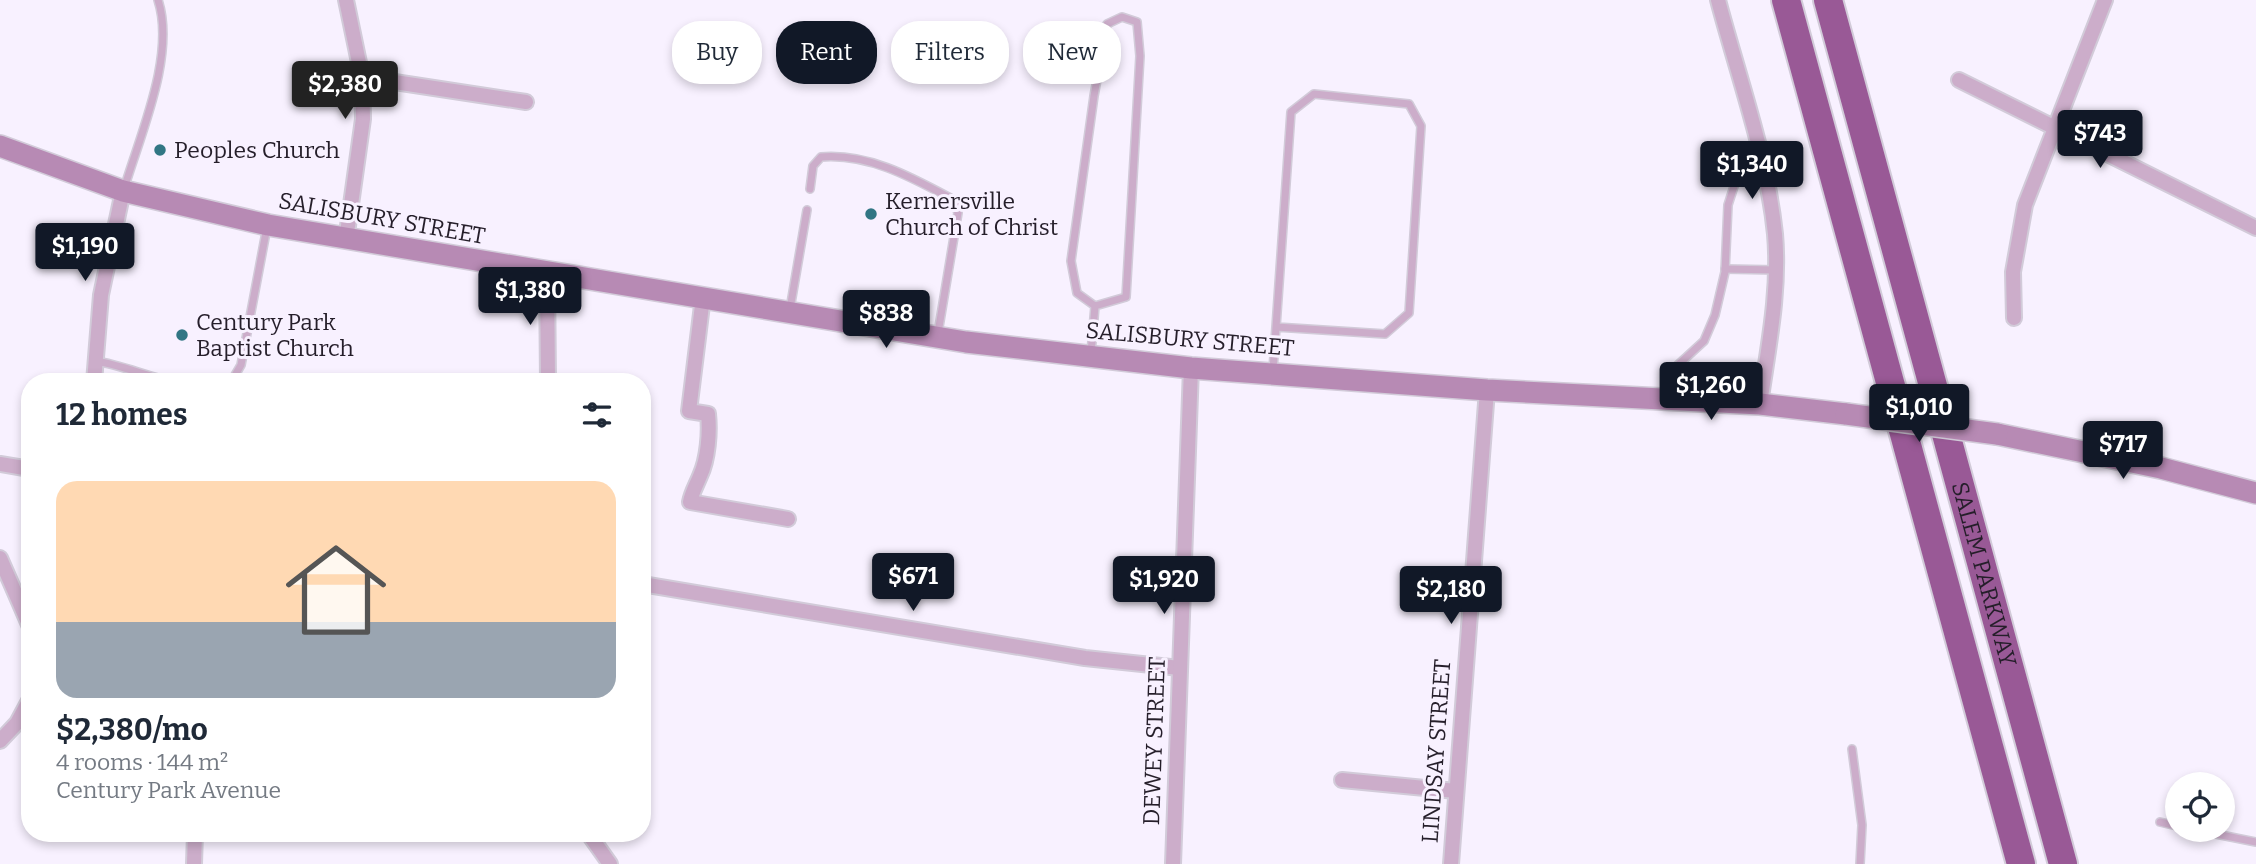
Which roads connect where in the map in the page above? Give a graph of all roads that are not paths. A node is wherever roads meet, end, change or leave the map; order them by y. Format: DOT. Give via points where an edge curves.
graph roads {
  1 [pos="158,0"];
  2 [pos="346,0"];
  3 [pos="1718,0"];
  4 [pos="1786,0"];
  5 [pos="1828,0"];
  6 [pos="2105,0"];
  7 [pos="362,77"];
  8 [pos="1959,80"];
  9 [pos="526,102"];
  10 [pos="2053,127"];
  11 [pos="0,146"];
  12 [pos="1761,161"];
  13 [pos="810,189"];
  14 [pos="123,191"];
  15 [pos="807,210"];
  16 [pos="268,225"];
  17 [pos="2256,228"];
  18 [pos="346,240"];
  19 [pos="1725,269"];
  20 [pos="1776,270"];
  21 [pos="547,272"];
  22 [pos="703,298"];
  23 [pos="1095,306"];
  24 [pos="789,312"];
  25 [pos="2014,318"];
  26 [pos="1276,327"];
  27 [pos="937,337"];
  28 [pos="1090,357"];
  29 [pos="95,361"];
  30 [pos="1191,368"];
  31 [pos="94,373"];
  32 [pos="137,373"];
  33 [pos="236,373"];
  34 [pos="548,373"];
  35 [pos="1272,374"];
  36 [pos="1487,390"];
  37 [pos="1664,398"];
  38 [pos="1760,404"];
  39 [pos="0,464"];
  40 [pos="21,468"];
  41 [pos="2256,494"];
  42 [pos="788,519"];
  43 [pos="0,558"];
  44 [pos="651,585"];
  45 [pos="21,606"];
  46 [pos="1180,668"];
  47 [pos="21,716"];
  48 [pos="0,741"];
  49 [pos="1852,749"];
  50 [pos="1342,780"];
  51 [pos="1456,791"];
  52 [pos="2160,822"];
  53 [pos="2165,823"];
  54 [pos="2235,838"];
  55 [pos="195,842"];
  56 [pos="594,842"];
  57 [pos="2256,842"];
  58 [pos="194,864"];
  59 [pos="610,864"];
  60 [pos="1173,864"];
  61 [pos="1451,864"];
  62 [pos="1860,864"];
  63 [pos="2021,864"];
  64 [pos="2063,864"];
  1 -- 14 [label="lane" via="165,37"];
  2 -- 7 [label="street"];
  3 -- 12 [label="street"];
  4 -- 63 [label="highway, SALEM PARKWAY"];
  5 -- 64 [label="highway, SALEM PARKWAY"];
  6 -- 10 [label="street"];
  7 -- 9 [label="street"];
  7 -- 18 [label="street" via="363,119"];
  8 -- 10 [label="street"];
  10 -- 17 [label="street"];
  10 -- 25 [label="street" via="2016,242"];
  11 -- 14 [label="main road, SALISBURY STREET"];
  12 -- 19 [label="lane" via="1738,174 1728,205"];
  12 -- 20 [label="street" via="1770,199"];
  13 -- 27 [label="lane" via="813,166 821,157 834,156 870,162 954,200 958,213"];
  14 -- 16 [label="main road, SALISBURY STREET"];
  14 -- 29 [label="street" via="101,295"];
  15 -- 24 [label="lane"];
  16 -- 18 [label="main road, SALISBURY STREET"];
  16 -- 33 [label="lane"];
  18 -- 21 [label="main road, SALISBURY STREET"];
  19 -- 20 [label="lane"];
  19 -- 37 [label="lane" via="1704,341 1667,375"];
  20 -- 38 [label="street"];
  21 -- 22 [label="main road, SALISBURY STREET"];
  21 -- 34 [label="street"];
  22 -- 24 [label="main road, SALISBURY STREET"];
  22 -- 42 [label="street" via="689,411 708,414 710,427 690,502"];
  23 -- 23 [label="lane" via="1077,293 1071,261 1107,24 1122,17 1137,22 1140,57 1126,297"];
  23 -- 28 [label="lane"];
  24 -- 27 [label="main road, SALISBURY STREET"];
  26 -- 26 [label="lane" via="1291,111 1314,94 1409,104 1421,126 1409,313 1385,334"];
  26 -- 35 [label="lane"];
  27 -- 28 [label="main road, SALISBURY STREET"];
  28 -- 30 [label="main road, SALISBURY STREET"];
  29 -- 31 [label="street"];
  29 -- 32 [label="lane"];
  30 -- 35 [label="main road, SALISBURY STREET"];
  30 -- 46 [label="street, DEWEY STREET"];
  35 -- 36 [label="main road, SALISBURY STREET"];
  36 -- 37 [label="main road, SALISBURY STREET"];
  36 -- 51 [label="street, LINDSAY STREET"];
  37 -- 38 [label="main road, SALISBURY STREET"];
  38 -- 41 [label="main road, SALISBURY STREET, bridge" via="1997,434 2148,465"];
  39 -- 40 [label="street"];
  43 -- 45 [label="street"];
  44 -- 46 [label="street" via="1076,656"];
  46 -- 60 [label="street, DEWEY STREET"];
  47 -- 48 [label="street"];
  49 -- 62 [label="lane" via="1862,825"];
  50 -- 51 [label="street"];
  51 -- 61 [label="street, LINDSAY STREET"];
  52 -- 53 [label="lane"];
  54 -- 57 [label="lane"];
  55 -- 58 [label="street"];
  56 -- 59 [label="street"];
}
